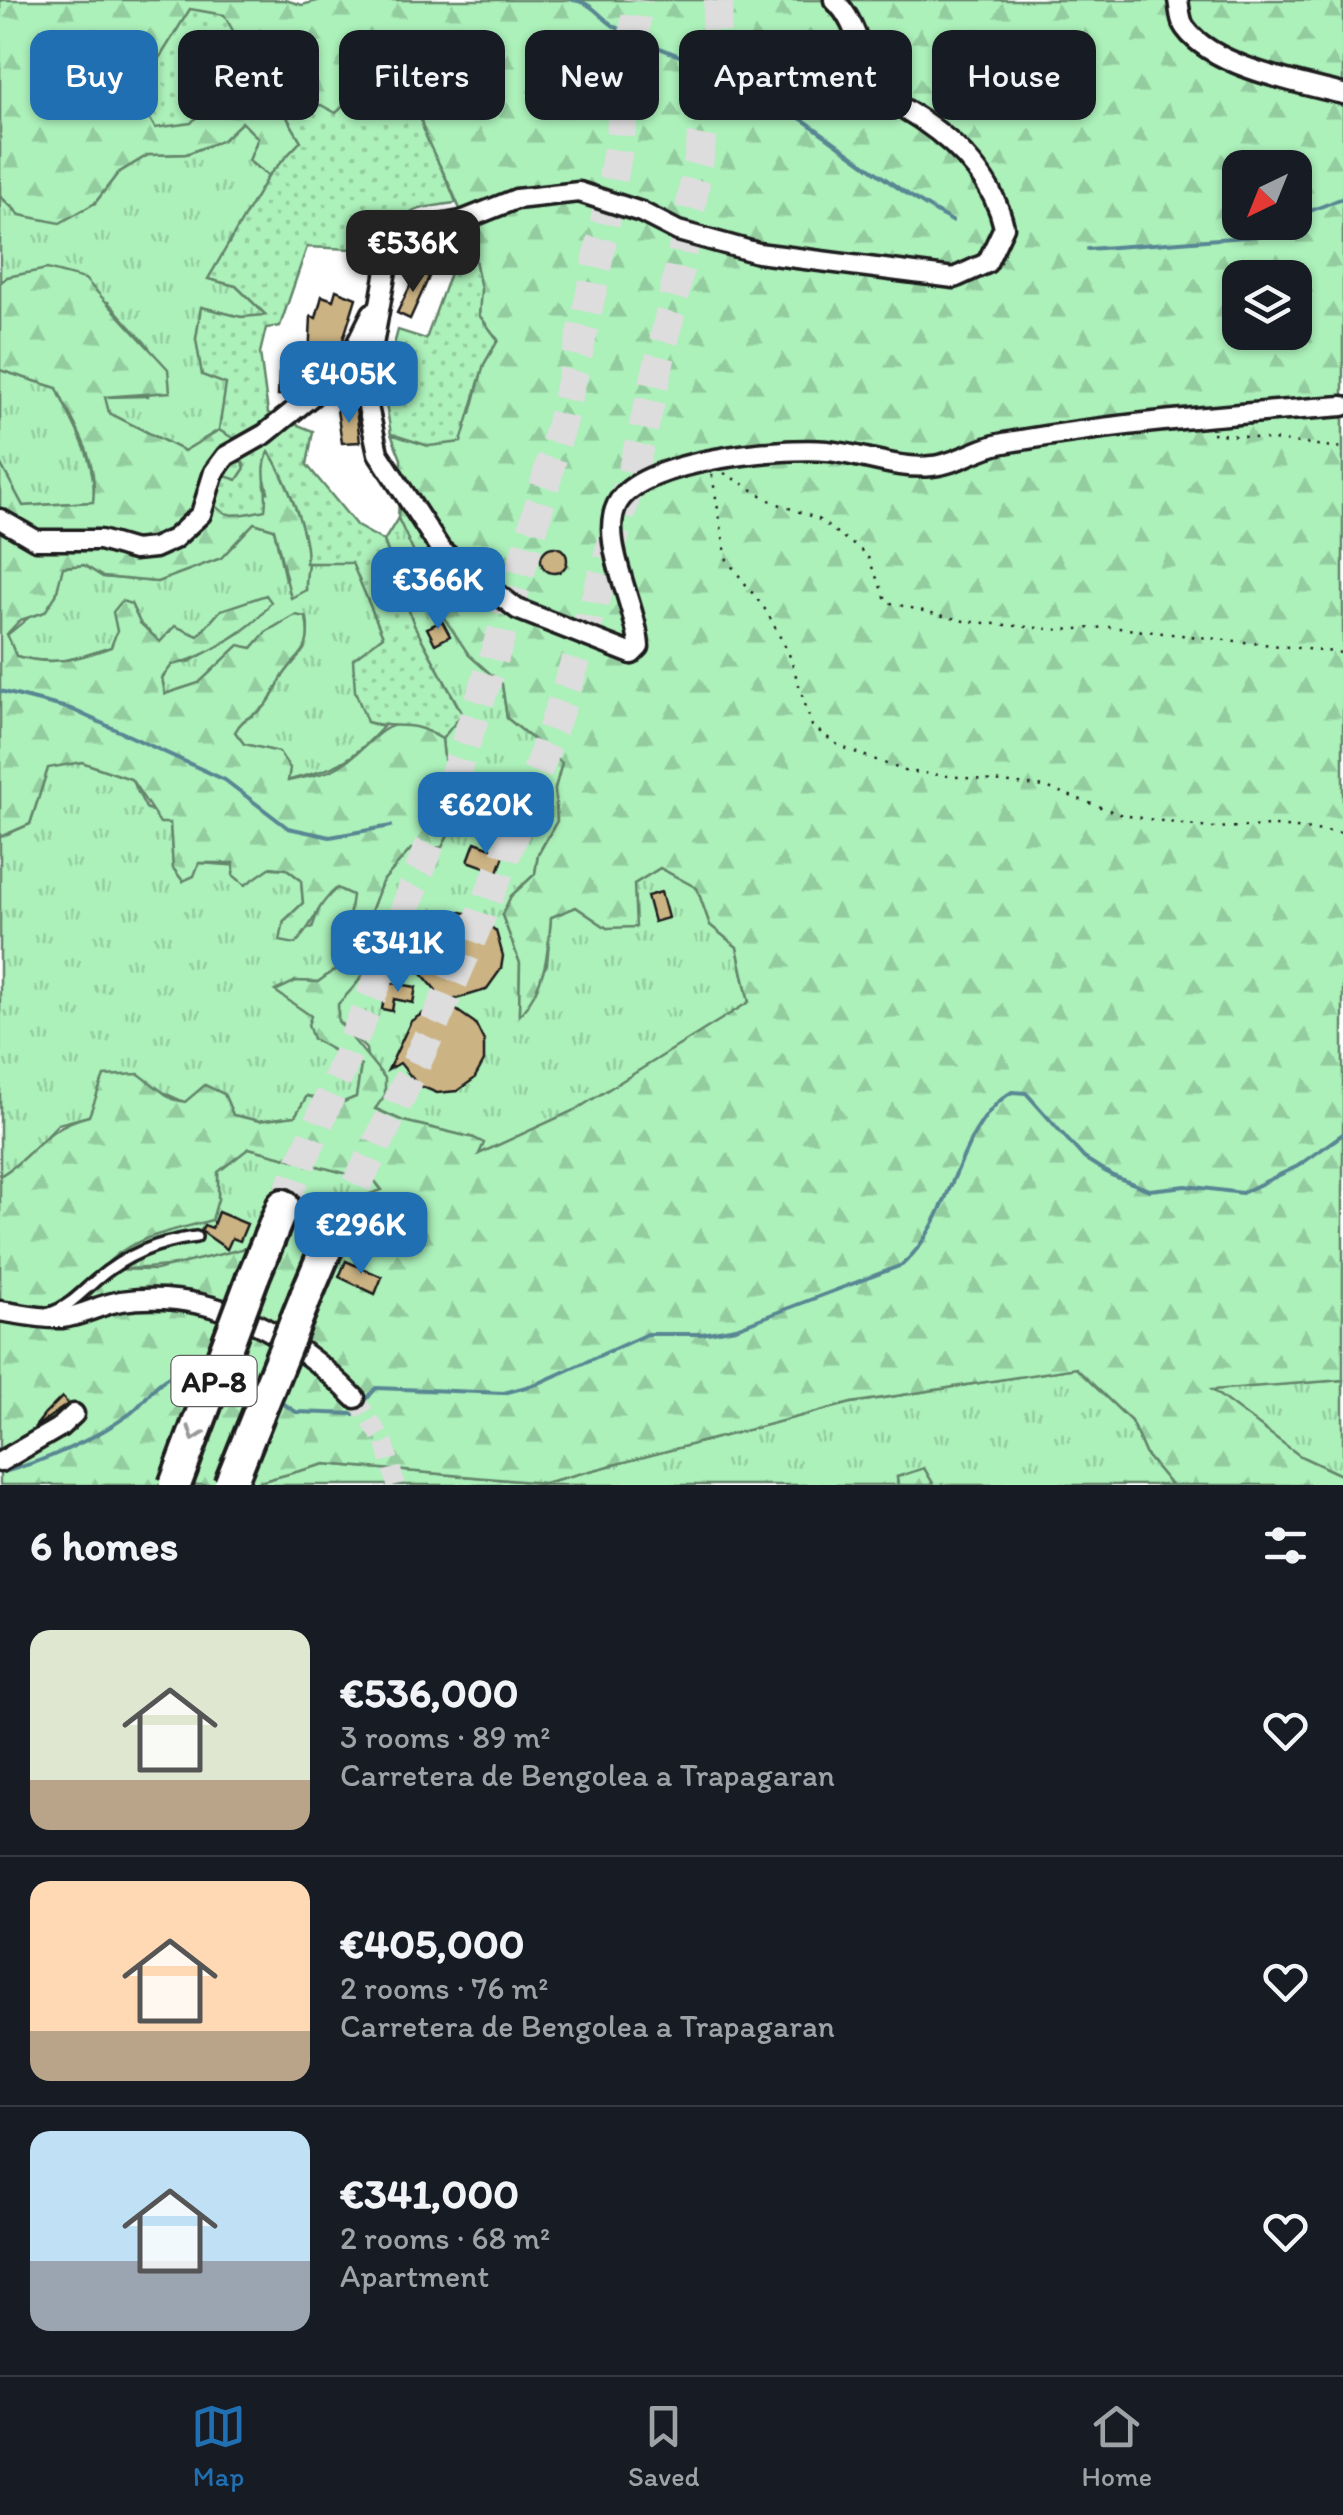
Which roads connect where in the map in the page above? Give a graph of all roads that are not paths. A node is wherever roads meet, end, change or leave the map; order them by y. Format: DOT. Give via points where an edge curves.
graph roads {
  1 [pos="834,0"];
  2 [pos="1178,0"];
  3 [pos="1343,94"];
  4 [pos="382,294"];
  5 [pos="1343,406"];
  6 [pos="0,519"];
  7 [pos="284,1205"];
  8 [pos="336,1225"];
  9 [pos="196,1236"];
  10 [pos="0,1311"];
  11 [pos="38,1316"];
  12 [pos="355,1398"];
  13 [pos="74,1414"];
  14 [pos="0,1462"];
  15 [pos="176,1485"];
  16 [pos="230,1485"];
  1 -- 4 [label="street" via="853,22 884,93 950,143 994,193 1004,227 1000,244 976,272 924,276 758,253 578,192 516,199 413,230 399,238"];
  2 -- 3 [label="street" via="1183,26 1198,42 1276,77"];
  4 -- 5 [label="street" via="367,402 378,453 441,550 518,608 632,654 639,647 638,624 612,539 614,510 647,479 790,450 938,466 1001,443"];
  4 -- 6 [label="street" via="355,347 289,416 226,456 201,514 174,539 134,550 100,540 36,540"];
  7 -- 15 [label="highway, AP-8, one-way, bridge"];
  8 -- 16 [label="highway, AP-8, bridge"];
  9 -- 11 [label="lane" via="150,1246 116,1264 74,1300"];
  10 -- 11 [label="street"];
  11 -- 12 [label="street" via="63,1318 124,1300 225,1312 286,1336"];
  13 -- 14 [label="street"];
}
